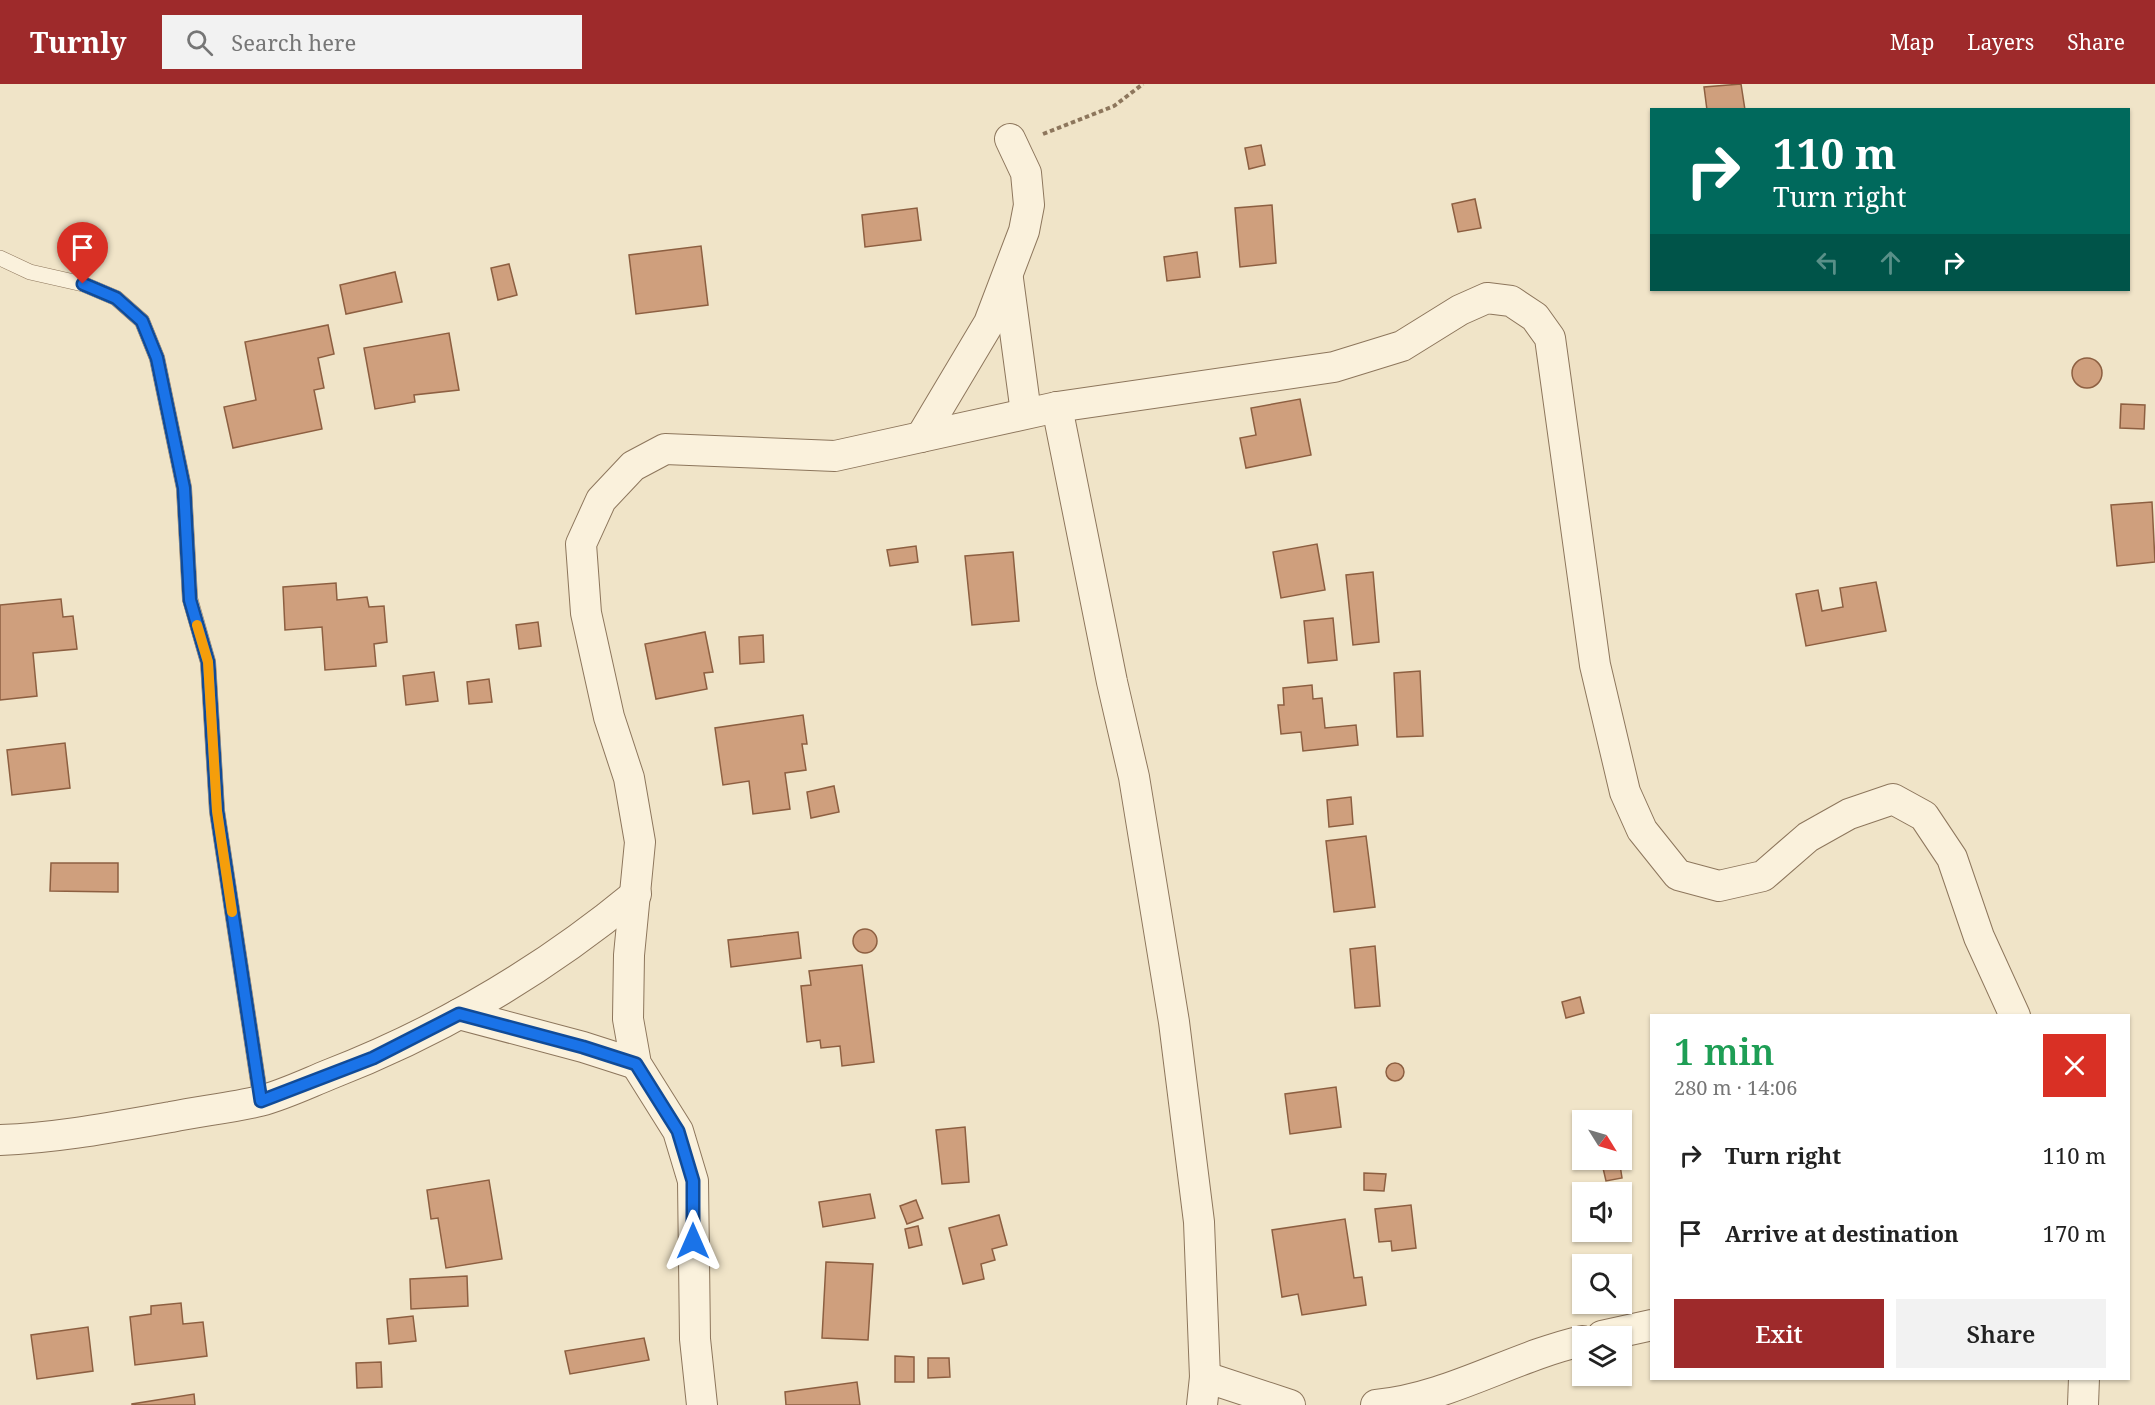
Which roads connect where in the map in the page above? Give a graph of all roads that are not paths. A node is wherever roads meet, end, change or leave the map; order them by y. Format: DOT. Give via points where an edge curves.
graph roads {
  1 [pos="1010,138"];
  2 [pos="0,258"];
  3 [pos="1008,278"];
  4 [pos="1057,406"];
  5 [pos="1026,413"];
  6 [pos="921,437"];
  7 [pos="636,894"];
  8 [pos="459,1014"];
  9 [pos="2014,1014"];
  10 [pos="636,1064"];
  11 [pos="261,1101"];
  12 [pos="0,1140"];
  13 [pos="1650,1325"];
  14 [pos="1632,1329"];
  15 [pos="1572,1344"];
  16 [pos="2084,1380"];
  17 [pos="1204,1391"];
  18 [pos="702,1405"];
  19 [pos="1290,1405"];
  20 [pos="1376,1405"];
  21 [pos="2083,1405"];
  1 -- 3 [label="street" via="1026,173 1029,205"];
  2 -- 11 [label="lane" via="30,272 83,284 116,298 142,321 157,358 184,488 190,600 208,662 217,811"];
  3 -- 5 [label="street"];
  3 -- 6 [label="street" via="989,323"];
  4 -- 5 [label="street"];
  4 -- 9 [label="street" via="1334,367 1402,346 1487,298 1511,301 1535,317 1550,338 1595,665 1625,792 1642,830 1678,875 1719,886 1763,876 1808,837 1849,814 1893,798 1924,816 1952,858 1979,937"];
  4 -- 17 [label="street" via="1134,777 1174,1022 1199,1222"];
  5 -- 6 [label="street"];
  6 -- 7 [label="street" via="834,456 665,449 633,466 601,500 581,544 585,602 609,717 629,778 640,842"];
  7 -- 8 [label="street" via="592,930"];
  7 -- 10 [label="street" via="628,955 628,1008"];
  8 -- 10 [label="street"];
  8 -- 11 [label="street" via="373,1058"];
  10 -- 18 [label="street" via="678,1131 693,1181 695,1339"];
  11 -- 12 [label="street" via="125,1125"];
  13 -- 14 [label="street"];
  15 -- 20 [label="street" via="1512,1362 1442,1392"];
  16 -- 21 [label="street"];
  17 -- 19 [label="street"];
}
